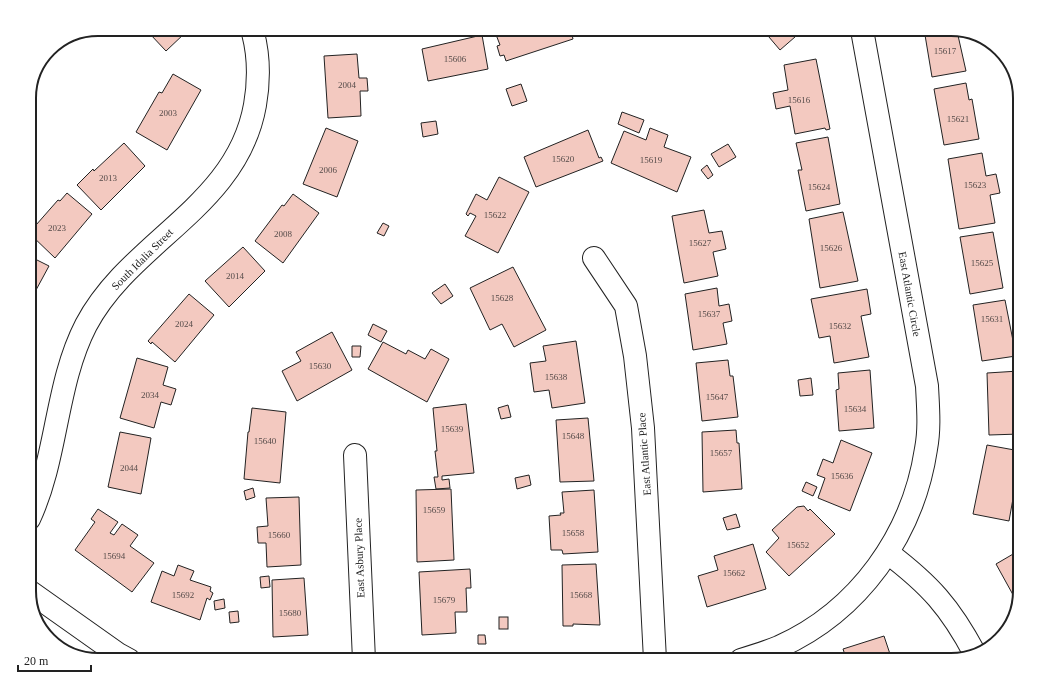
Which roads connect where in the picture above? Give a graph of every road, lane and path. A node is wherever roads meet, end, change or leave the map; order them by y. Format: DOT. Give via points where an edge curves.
graph roads {
  1 [pos="256,36"];
  2 [pos="863,36"];
  3 [pos="594,258"];
  4 [pos="355,456"];
  5 [pos="36,500"];
  6 [pos="888,553"];
  7 [pos="36,596"];
  8 [pos="973,649"];
  9 [pos="117,653"];
  10 [pos="364,653"];
  11 [pos="655,653"];
  12 [pos="761,653"];
  1 -- 5 [label="street, South Idalia Street" via="257,93 253,120 243,145 231,168 214,190 118,280 87,324 75,348 46,474"];
  2 -- 6 [label="street, East Atlantic Circle" via="927,386 926,448 918,488 902,528"];
  3 -- 11 [label="street, East Atlantic Place" via="626,306 634,356 645,450"];
  4 -- 10 [label="street, East Asbury Place"];
  6 -- 8 [label="street" via="936,594 960,626"];
  6 -- 12 [label="street, East Atlantic Circle" via="870,579 838,611 816,627 779,647"];
  7 -- 9 [label="street"];
}
